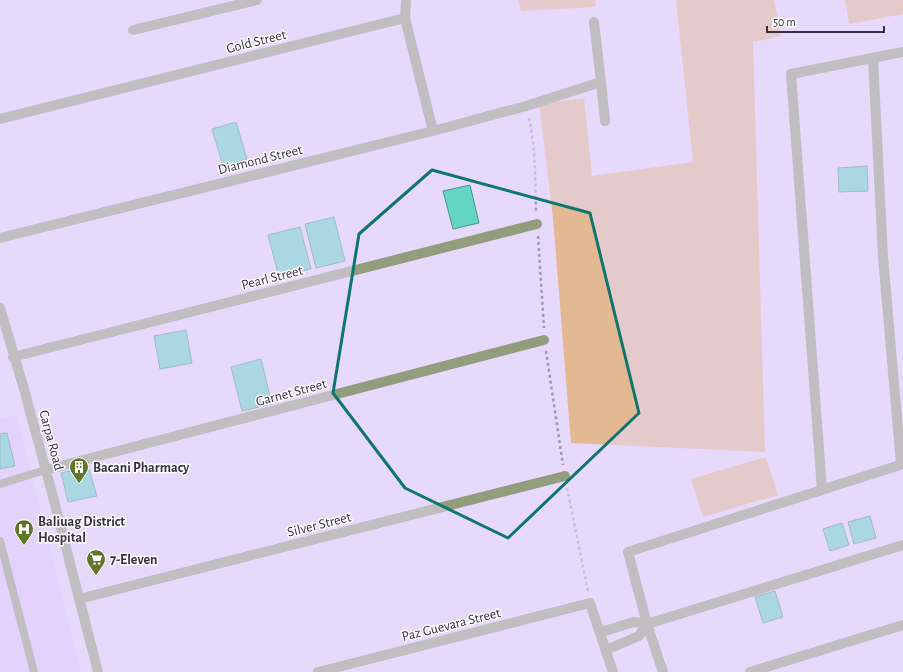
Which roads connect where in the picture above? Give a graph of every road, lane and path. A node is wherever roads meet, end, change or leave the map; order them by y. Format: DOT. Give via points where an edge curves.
graph roads {
  1 [pos="257,0"];
  2 [pos="406,0"];
  3 [pos="406,18"];
  4 [pos="594,22"];
  5 [pos="133,30"];
  6 [pos="903,52"];
  7 [pos="873,58"];
  8 [pos="601,82"];
  9 [pos="526,106"];
  10 [pos="0,119"];
  11 [pos="605,121"];
  12 [pos="433,131"];
  13 [pos="537,224"];
  14 [pos="0,238"];
  15 [pos="0,308"];
  16 [pos="544,340"];
  17 [pos="13,357"];
  18 [pos="902,464"];
  19 [pos="45,470"];
  20 [pos="565,476"];
  21 [pos="0,484"];
  22 [pos="822,490"];
  23 [pos="0,541"];
  24 [pos="903,545"];
  25 [pos="79,599"];
  26 [pos="590,603"];
  27 [pos="647,624"];
  28 [pos="903,625"];
  29 [pos="601,632"];
  30 [pos="606,650"];
  31 [pos="34,672"];
  32 [pos="98,672"];
  33 [pos="318,672"];
  34 [pos="613,672"];
  35 [pos="663,672"];
  36 [pos="750,672"];
  1 -- 5 [label="street"];
  2 -- 3 [label="street"];
  3 -- 10 [label="street, Gold Street"];
  3 -- 12 [label="street"];
  4 -- 8 [label="street"];
  6 -- 7 [label="street"];
  7 -- 18 [label="street" via="883,258"];
  7 -- 22 [label="street" via="791,74"];
  8 -- 9 [label="street, Diamond Street"];
  8 -- 11 [label="street"];
  9 -- 12 [label="street, Diamond Street"];
  9 -- 13 [label="path" via="532,131"];
  12 -- 14 [label="street, Diamond Street"];
  13 -- 16 [label="path"];
  13 -- 17 [label="street, Pearl Street"];
  15 -- 17 [label="street, Carpa Road"];
  16 -- 19 [label="street, Garnet Street"];
  16 -- 20 [label="path"];
  17 -- 19 [label="street, Carpa Road"];
  18 -- 22 [label="street"];
  19 -- 21 [label="lane"];
  19 -- 25 [label="street, Carpa Road"];
  20 -- 25 [label="street, Silver Street"];
  20 -- 26 [label="path"];
  22 -- 27 [label="street" via="628,552"];
  23 -- 31 [label="lane"];
  24 -- 27 [label="street"];
  25 -- 32 [label="street, Carpa Road"];
  26 -- 29 [label="street"];
  26 -- 33 [label="street, Paz Guevara Street"];
  27 -- 29 [label="street" via="634,622"];
  27 -- 30 [label="street" via="639,636"];
  27 -- 35 [label="street"];
  28 -- 36 [label="street"];
  29 -- 30 [label="street"];
  30 -- 34 [label="street"];
}
